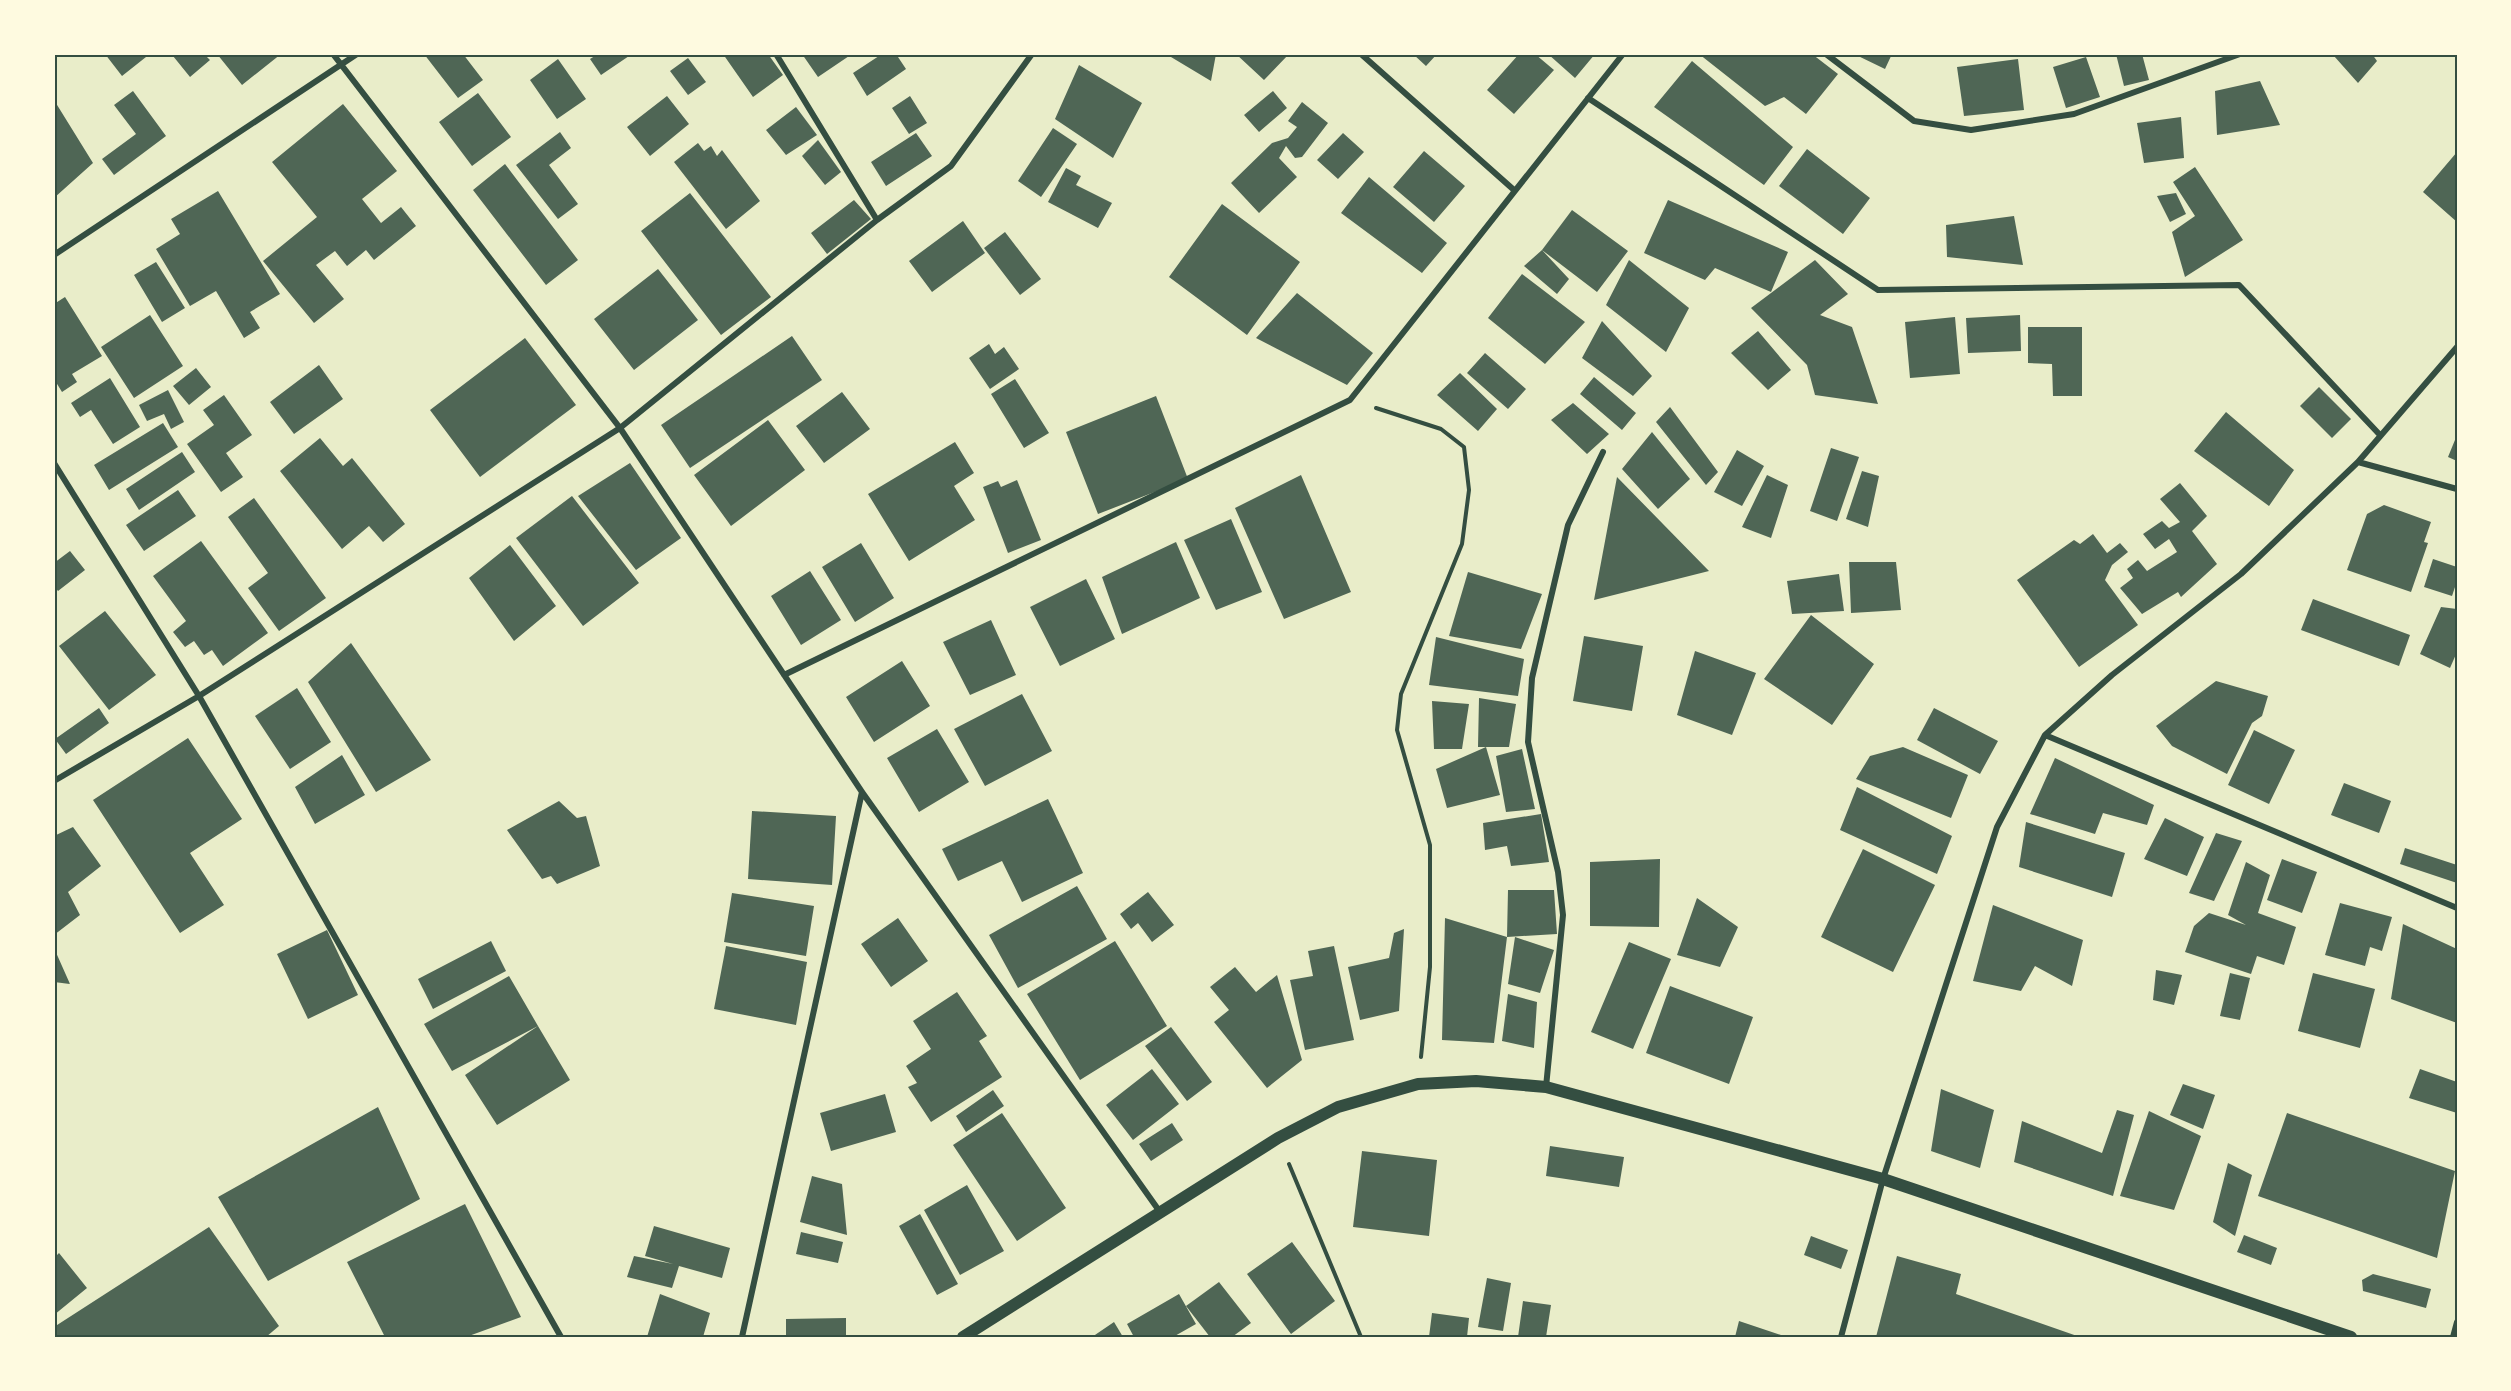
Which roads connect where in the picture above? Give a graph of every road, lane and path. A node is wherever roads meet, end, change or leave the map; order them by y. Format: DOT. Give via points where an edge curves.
graph roads {
  1 [pos="333,54"];
  2 [pos="357,54"];
  3 [pos="776,54"];
  4 [pos="1032,54"];
  5 [pos="1361,54"];
  6 [pos="1623,54"];
  7 [pos="1826,54"];
  8 [pos="2240,54"];
  9 [pos="342,65"];
  10 [pos="1588,98"];
  11 [pos="1514,190"];
  12 [pos="877,220"];
  13 [pos="54,255"];
  14 [pos="2457,347"];
  15 [pos="1350,400"];
  16 [pos="620,428"];
  17 [pos="2380,435"];
  18 [pos="1603,452"];
  19 [pos="2358,462"];
  20 [pos="54,463"];
  21 [pos="2457,489"];
  22 [pos="784,675"];
  23 [pos="199,696"];
  24 [pos="2045,735"];
  25 [pos="54,781"];
  26 [pos="862,792"];
  27 [pos="2457,908"];
  28 [pos="1418,1084"];
  29 [pos="1546,1087"];
  30 [pos="1278,1138"];
  31 [pos="1883,1179"];
  32 [pos="1160,1212"];
  33 [pos="2457,1322"];
  34 [pos="561,1337"];
  35 [pos="742,1337"];
  36 [pos="963,1337"];
  37 [pos="1361,1337"];
  38 [pos="1841,1337"];
  39 [pos="2351,1337"];
  40 [pos="2453,1337"];
  1 -- 9 [label="street"];
  2 -- 9 [label="street"];
  3 -- 12 [label="street"];
  4 -- 12 [label="street" via="951,166"];
  5 -- 11 [label="street"];
  6 -- 10 [label="street"];
  7 -- 8 [label="street" via="1914,121 1971,130 2074,114"];
  9 -- 13 [label="street"];
  9 -- 16 [label="street"];
  10 -- 11 [label="street"];
  10 -- 17 [label="street" via="1878,290 2240,285"];
  11 -- 15 [label="street"];
  12 -- 16 [label="street"];
  14 -- 17 [label="street"];
  15 -- 22 [label="street"];
  15 -- 28 [label="path" via="1441,429 1464,447 1468,490 1462,544 1401,693 1397,730 1430,845 1430,967"];
  16 -- 22 [label="street"];
  16 -- 23 [label="street"];
  17 -- 19 [label="street"];
  18 -- 29 [label="street" via="1568,525 1532,678 1528,742 1558,872 1563,915"];
  19 -- 21 [label="street"];
  19 -- 24 [label="street" via="2241,574 2112,675"];
  20 -- 23 [label="street"];
  22 -- 26 [label="street"];
  23 -- 25 [label="street"];
  23 -- 34 [label="street"];
  24 -- 27 [label="street"];
  24 -- 31 [label="street" via="1997,827"];
  26 -- 32 [label="street"];
  26 -- 35 [label="street"];
  28 -- 29 [label="main road" via="1476,1082"];
  28 -- 30 [label="main road" via="1338,1107"];
  29 -- 31 [label="main road"];
  30 -- 32 [label="main road"];
  30 -- 37 [label="path"];
  31 -- 38 [label="street"];
  31 -- 39 [label="main road"];
  32 -- 36 [label="main road"];
  33 -- 40 [label="street"];
}
